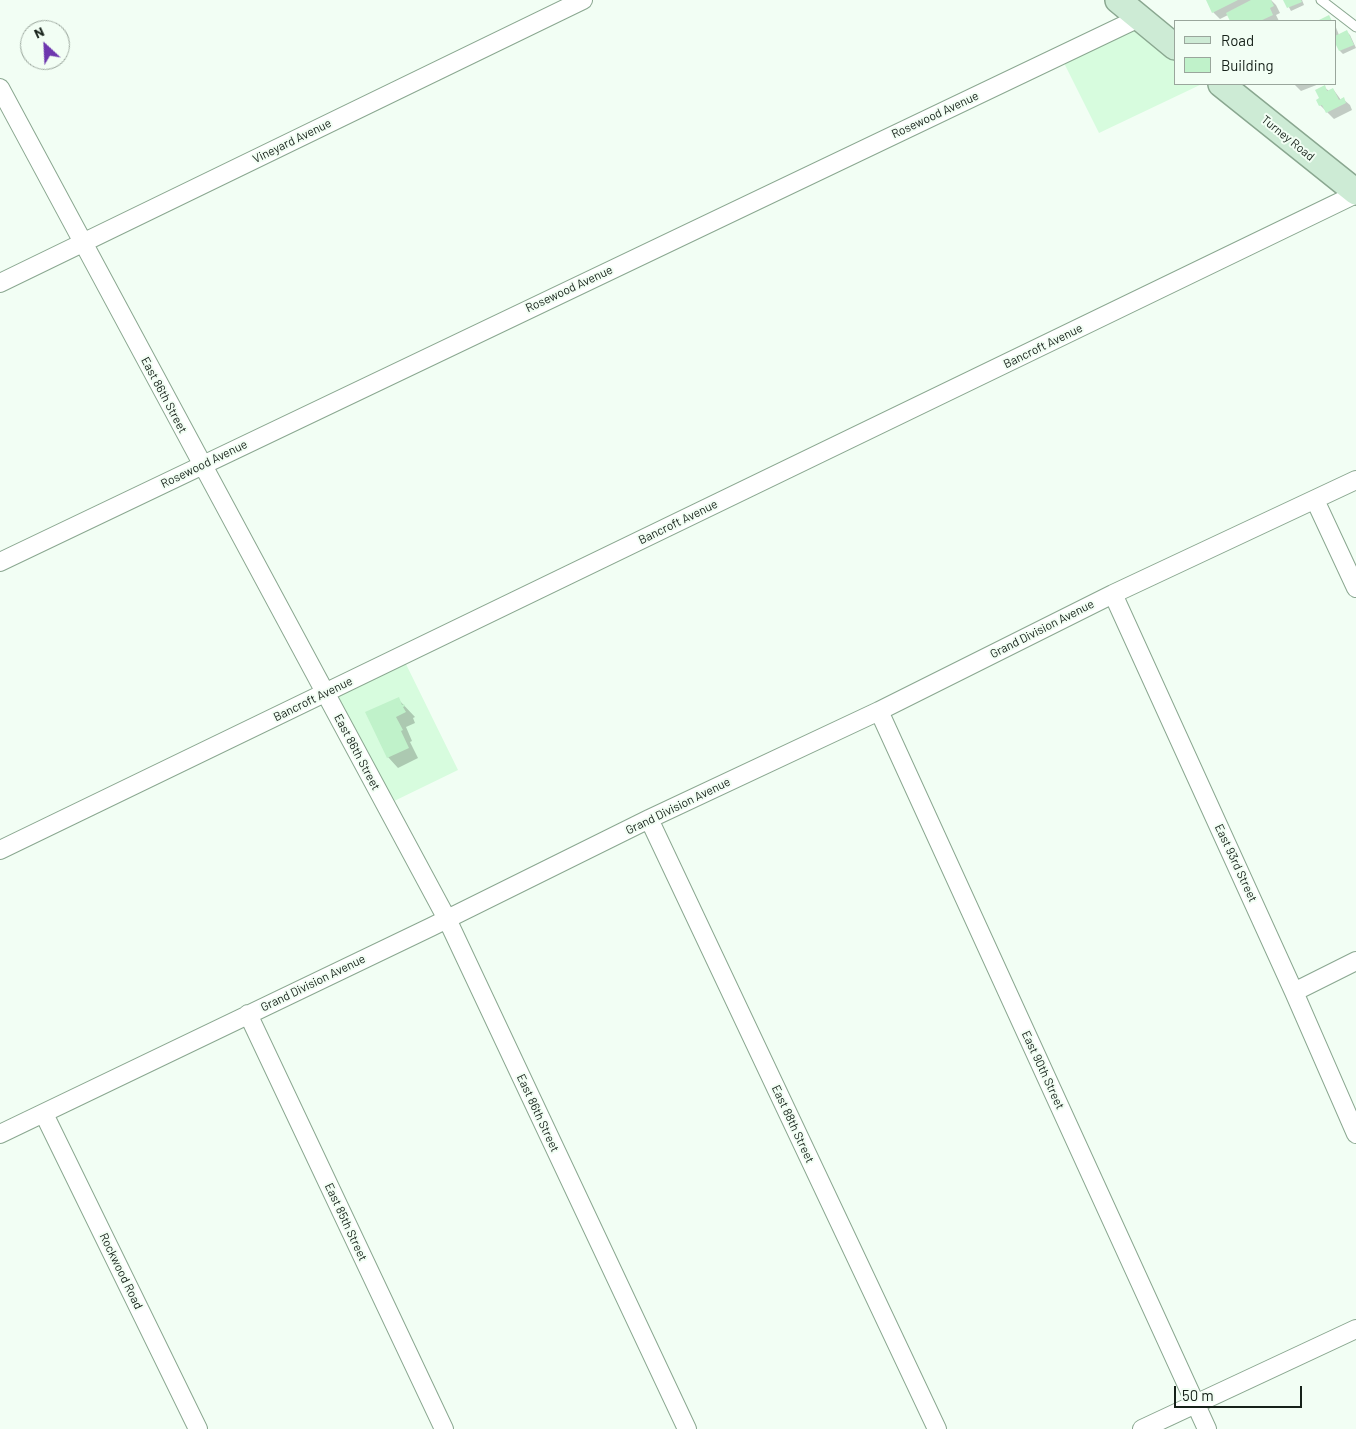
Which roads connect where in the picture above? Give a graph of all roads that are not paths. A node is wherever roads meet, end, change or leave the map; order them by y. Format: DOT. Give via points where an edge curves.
graph roads {
  1 [pos="584,0"];
  2 [pos="1118,0"];
  3 [pos="1321,0"];
  4 [pos="1139,18"];
  5 [pos="1356,27"];
  6 [pos="1174,46"];
  7 [pos="1222,85"];
  8 [pos="0,88"];
  9 [pos="1356,193"];
  10 [pos="83,243"];
  11 [pos="0,283"];
  12 [pos="202,465"];
  13 [pos="1356,480"];
  14 [pos="1315,500"];
  15 [pos="0,562"];
  16 [pos="1356,588"];
  17 [pos="1113,594"];
  18 [pos="325,693"];
  19 [pos="879,711"];
  20 [pos="649,819"];
  21 [pos="0,850"];
  22 [pos="447,919"];
  23 [pos="1356,960"];
  24 [pos="1294,992"];
  25 [pos="248,1014"];
  26 [pos="44,1114"];
  27 [pos="1354,1125"];
  28 [pos="0,1134"];
  29 [pos="1356,1329"];
  30 [pos="1196,1404"];
  31 [pos="198,1429"];
  32 [pos="444,1429"];
  33 [pos="687,1429"];
  34 [pos="937,1429"];
  35 [pos="1142,1429"];
  36 [pos="1207,1429"];
  1 -- 10 [label="street, Vineyard Avenue"];
  2 -- 4 [label="main road"];
  3 -- 5 [label="lane"];
  4 -- 6 [label="main road"];
  4 -- 12 [label="street, Rosewood Avenue"];
  7 -- 9 [label="main road, Turney Road"];
  8 -- 10 [label="street, East 86th Street"];
  9 -- 18 [label="street, Bancroft Avenue"];
  10 -- 11 [label="street, Vineyard Avenue"];
  10 -- 12 [label="street, East 86th Street"];
  12 -- 15 [label="street, Rosewood Avenue"];
  12 -- 18 [label="street, East 86th Street"];
  13 -- 14 [label="street, Grand Division Avenue"];
  14 -- 16 [label="street"];
  14 -- 17 [label="street, Grand Division Avenue"];
  17 -- 19 [label="street, Grand Division Avenue"];
  17 -- 24 [label="street, East 93rd Street"];
  18 -- 21 [label="street, Bancroft Avenue"];
  18 -- 22 [label="street, East 86th Street"];
  19 -- 20 [label="street, Grand Division Avenue"];
  19 -- 30 [label="street, East 90th Street"];
  20 -- 22 [label="street, Grand Division Avenue"];
  20 -- 34 [label="street, East 88th Street"];
  22 -- 25 [label="street, Grand Division Avenue"];
  22 -- 33 [label="street, East 86th Street"];
  23 -- 24 [label="street"];
  24 -- 27 [label="street, East 93rd Street"];
  25 -- 26 [label="street, Grand Division Avenue"];
  25 -- 32 [label="street, East 85th Street"];
  26 -- 28 [label="street, Grand Division Avenue"];
  26 -- 31 [label="street, Rockwood Road"];
  29 -- 30 [label="street"];
  30 -- 35 [label="street"];
  30 -- 36 [label="street, East 90th Street"];
}
